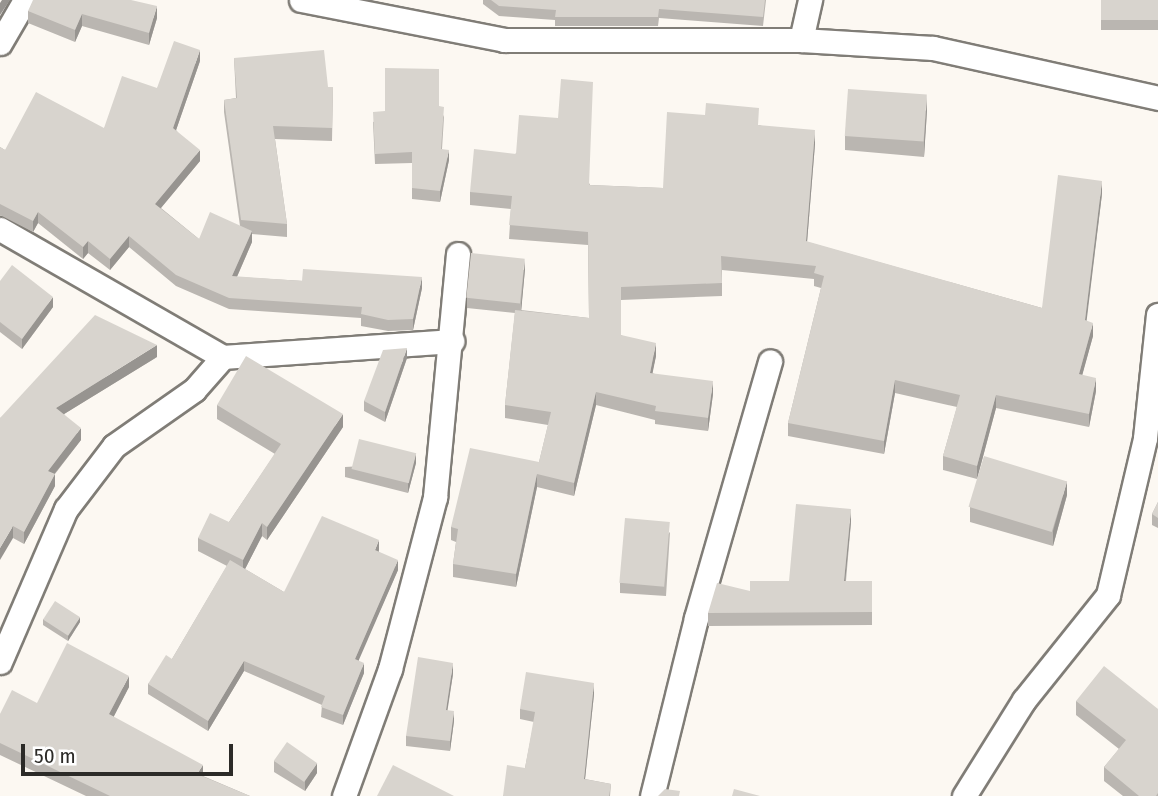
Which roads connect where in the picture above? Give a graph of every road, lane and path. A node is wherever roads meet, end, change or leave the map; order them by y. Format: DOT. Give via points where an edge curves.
graph roads {
  1 [pos="25,0"];
  2 [pos="301,0"];
  3 [pos="810,0"];
  4 [pos="801,40"];
  5 [pos="0,43"];
  6 [pos="1158,97"];
  7 [pos="0,229"];
  8 [pos="458,254"];
  9 [pos="1158,315"];
  10 [pos="452,341"];
  11 [pos="223,357"];
  12 [pos="770,361"];
  13 [pos="0,662"];
  14 [pos="344,796"];
  15 [pos="652,796"];
  16 [pos="964,796"];
  1 -- 5 [label="street"];
  2 -- 4 [label="street" via="504,40"];
  3 -- 4 [label="street"];
  4 -- 6 [label="street" via="933,48"];
  7 -- 11 [label="street"];
  8 -- 10 [label="street"];
  9 -- 16 [label="street" via="1145,438 1108,595 1024,700"];
  10 -- 11 [label="street"];
  10 -- 14 [label="street" via="435,497 390,669"];
  11 -- 13 [label="street" via="194,390 114,446 66,509"];
  12 -- 15 [label="street" via="696,618"];
}
